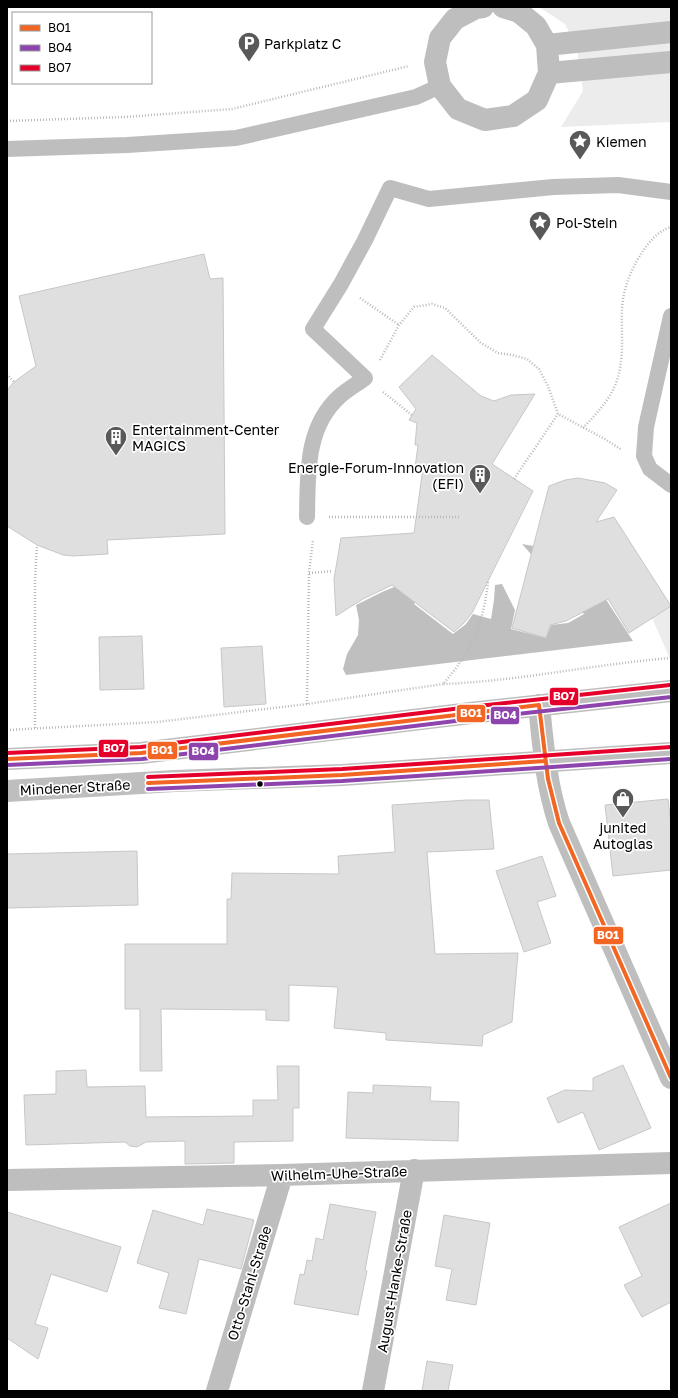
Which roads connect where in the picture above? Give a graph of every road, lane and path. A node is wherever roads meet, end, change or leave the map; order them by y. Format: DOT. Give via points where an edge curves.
graph roads {
  1 [pos="478,7"];
  2 [pos="502,7"];
  3 [pos="671,32"];
  4 [pos="547,45"];
  5 [pos="411,59"];
  6 [pos="671,62"];
  7 [pos="549,73"];
  8 [pos="440,86"];
  9 [pos="7,121"];
  10 [pos="7,150"];
  11 [pos="671,192"];
  12 [pos="671,227"];
  13 [pos="341,284"];
  14 [pos="671,316"];
  15 [pos="399,325"];
  16 [pos="7,374"];
  17 [pos="365,378"];
  18 [pos="14,382"];
  19 [pos="558,414"];
  20 [pos="412,415"];
  21 [pos="584,428"];
  22 [pos="644,456"];
  23 [pos="514,479"];
  24 [pos="671,485"];
  25 [pos="459,516"];
  26 [pos="307,518"];
  27 [pos="36,545"];
  28 [pos="333,571"];
  29 [pos="309,573"];
  30 [pos="488,582"];
  31 [pos="671,658"];
  32 [pos="443,684"];
  33 [pos="671,691"];
  34 [pos="307,704"];
  35 [pos="539,704"];
  36 [pos="35,728"];
  37 [pos="7,730"];
  38 [pos="671,752"];
  39 [pos="7,760"];
  40 [pos="545,761"];
  41 [pos="7,791"];
  42 [pos="671,1078"];
  43 [pos="671,1163"];
  44 [pos="414,1170"];
  45 [pos="282,1175"];
  46 [pos="7,1180"];
  47 [pos="217,1391"];
  48 [pos="373,1391"];
  1 -- 8 [label="street" via="455,19 440,38 435,62"];
  2 -- 4 [label="street" via="519,12 536,26"];
  3 -- 4 [label="street"];
  4 -- 7 [label="street"];
  5 -- 9 [label="path" via="410,66 232,109 125,117"];
  6 -- 7 [label="street"];
  7 -- 8 [label="street" via="536,100 531,104 513,116 484,120 458,109"];
  8 -- 10 [label="lane" via="416,97 236,138"];
  11 -- 13 [label="lane" via="618,185 553,187 429,199 390,188"];
  12 -- 21 [label="path" via="653,238 636,260 627,283 622,308 620,373 610,398"];
  13 -- 15 [label="path"];
  13 -- 17 [label="lane" via="313,329"];
  14 -- 22 [label="lane" via="646,427"];
  15 -- 17 [label="path" via="380,360"];
  15 -- 19 [label="path" via="414,307 432,304 445,308 481,342 498,353 527,359 538,369 548,386"];
  16 -- 18 [label="path"];
  17 -- 20 [label="path"];
  17 -- 26 [label="lane" via="340,397 326,413 315,432 308,469"];
  19 -- 21 [label="path"];
  19 -- 23 [label="path"];
  21 -- 22 [label="path" via="626,452"];
  22 -- 24 [label="lane" via="650,468"];
  25 -- 26 [label="path"];
  26 -- 29 [label="path" via="313,537"];
  27 -- 36 [label="path"];
  28 -- 29 [label="path"];
  29 -- 34 [label="path"];
  30 -- 32 [label="path" via="479,629 455,671"];
  31 -- 32 [label="path" via="477,683"];
  32 -- 34 [label="path"];
  33 -- 35 [label="street"];
  34 -- 36 [label="path" via="157,722"];
  35 -- 39 [label="street" via="141,753"];
  35 -- 40 [label="street"];
  36 -- 37 [label="path"];
  38 -- 40 [label="street, Mindener Straße"];
  40 -- 41 [label="street, Mindener Straße" via="342,775"];
  40 -- 42 [label="street" via="552,803 559,823"];
  43 -- 44 [label="street, Wilhelm-Uhe-Straße"];
  44 -- 45 [label="street, Wilhelm-Uhe-Straße"];
  44 -- 48 [label="street, August-Hanke-Straße"];
  45 -- 46 [label="street, Wilhelm-Uhe-Straße"];
  45 -- 47 [label="street, Otto-Stahl-Straße"];
}
